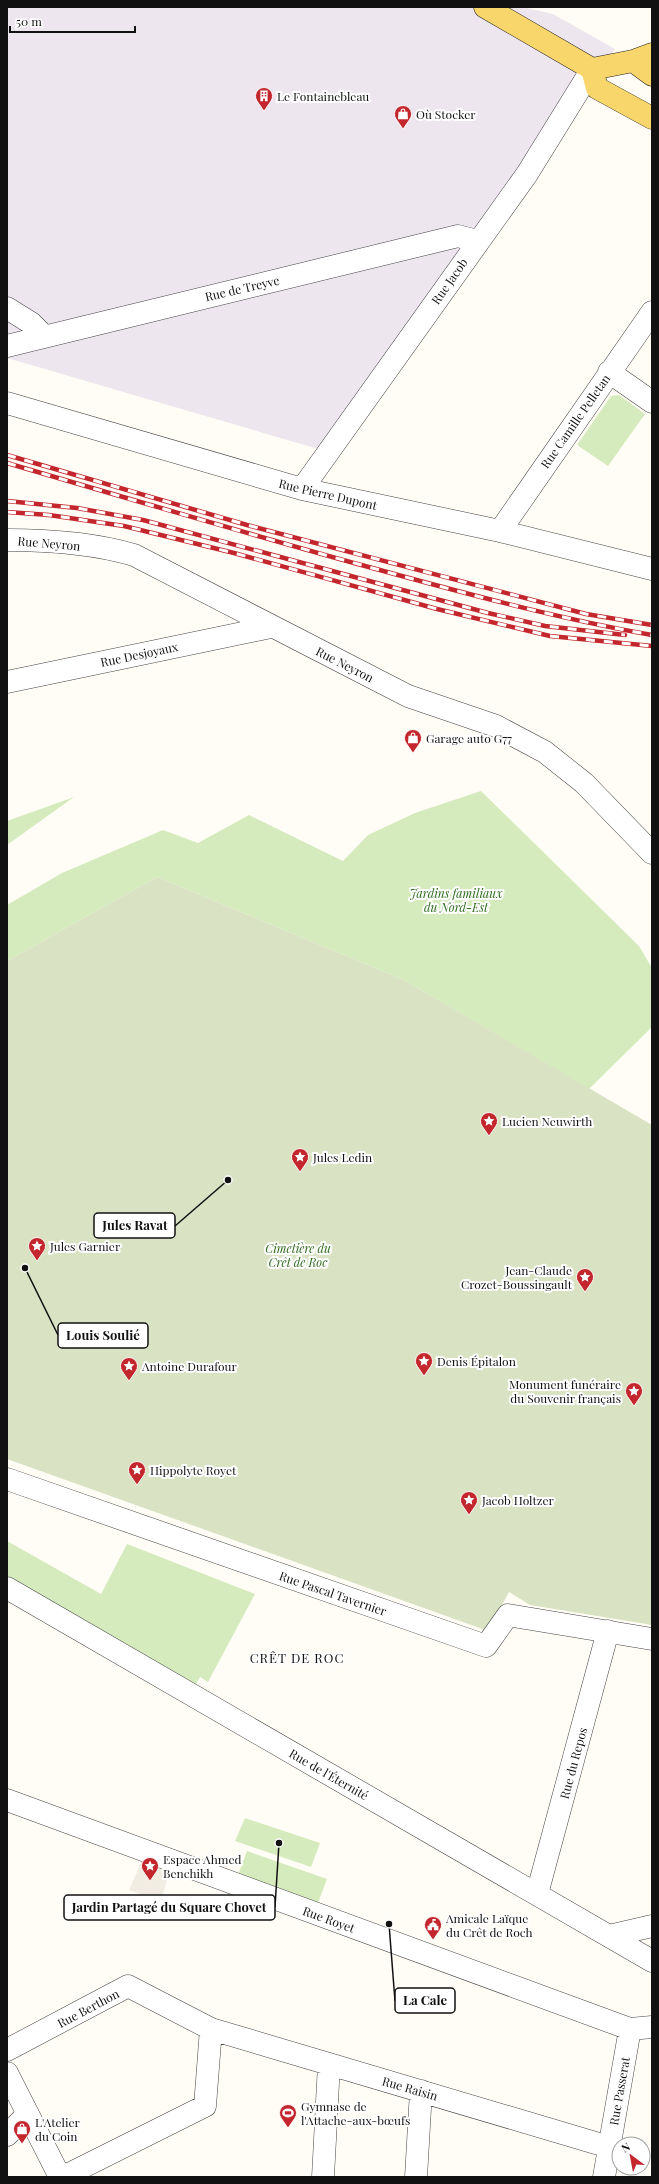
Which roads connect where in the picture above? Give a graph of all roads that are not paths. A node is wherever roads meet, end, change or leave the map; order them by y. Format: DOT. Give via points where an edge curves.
graph roads {
  1 [pos="484,7"];
  2 [pos="642,57"];
  3 [pos="592,69"];
  4 [pos="652,75"];
  5 [pos="652,118"];
  6 [pos="477,241"];
  7 [pos="7,308"];
  8 [pos="652,312"];
  9 [pos="44,335"];
  10 [pos="7,346"];
  11 [pos="609,372"];
  12 [pos="652,402"];
  13 [pos="7,403"];
  14 [pos="302,489"];
  15 [pos="500,531"];
  16 [pos="7,540"];
  17 [pos="652,569"];
  18 [pos="271,627"];
  19 [pos="7,682"];
  20 [pos="652,852"];
  21 [pos="7,1479"];
  22 [pos="7,1588"];
  23 [pos="608,1631"];
  24 [pos="652,1638"];
  25 [pos="7,1800"];
  26 [pos="537,1894"];
  27 [pos="652,1926"];
  28 [pos="609,1936"];
  29 [pos="652,1961"];
  30 [pos="652,2027"];
  31 [pos="211,2029"];
  32 [pos="630,2029"];
  33 [pos="7,2050"];
  34 [pos="329,2064"];
  35 [pos="7,2072"];
  36 [pos="421,2091"];
  37 [pos="28,2114"];
  38 [pos="7,2135"];
  39 [pos="609,2146"];
  40 [pos="62,2177"];
  41 [pos="323,2177"];
  42 [pos="416,2177"];
  43 [pos="604,2177"];
  1 -- 3 [label="main road"];
  2 -- 3 [label="main road"];
  2 -- 4 [label="main road"];
  3 -- 5 [label="main road" via="597,88"];
  3 -- 6 [label="street, Rue Jacob" via="527,174"];
  6 -- 9 [label="street, Rue de Treyve" via="458,236"];
  6 -- 14 [label="street, Rue Jacob"];
  7 -- 9 [label="street" via="31,323"];
  8 -- 11 [label="street, Rue Camille Pelletan"];
  9 -- 10 [label="street, Rue de Treyve"];
  11 -- 12 [label="street"];
  11 -- 15 [label="street, Rue Camille Pelletan"];
  13 -- 14 [label="street, Rue Pierre Dupont"];
  14 -- 15 [label="street, Rue Pierre Dupont"];
  15 -- 17 [label="street, Rue Pierre Dupont"];
  16 -- 18 [label="street, Rue Neyron" via="36,540 134,555"];
  18 -- 19 [label="street, Rue Desjoyaux"];
  18 -- 20 [label="street, Rue Neyron" via="408,696 496,726 545,752 584,783"];
  21 -- 23 [label="street, Rue Pascal Tavernier" via="486,1646 508,1615"];
  22 -- 26 [label="street, Rue de l'Éternité"];
  23 -- 24 [label="street, Rue Pascal Tavernier"];
  23 -- 26 [label="street, Rue du Repos"];
  25 -- 32 [label="street, Rue Royet"];
  26 -- 28 [label="street, Rue de l'Éternité"];
  27 -- 28 [label="street"];
  28 -- 29 [label="street, Rue de l'Éternité"];
  30 -- 32 [label="street, Rue Royet"];
  31 -- 33 [label="street, Rue Berthon" via="128,1986"];
  31 -- 34 [label="street, Rue Raisin"];
  31 -- 40 [label="street" via="205,2106"];
  32 -- 39 [label="street, Rue Passerat"];
  34 -- 36 [label="street, Rue Raisin"];
  34 -- 41 [label="street"];
  35 -- 37 [label="street"];
  36 -- 39 [label="street, Rue Raisin"];
  36 -- 42 [label="street"];
  37 -- 38 [label="street"];
  37 -- 40 [label="street"];
  39 -- 43 [label="street, Rue Passerat"];
}
